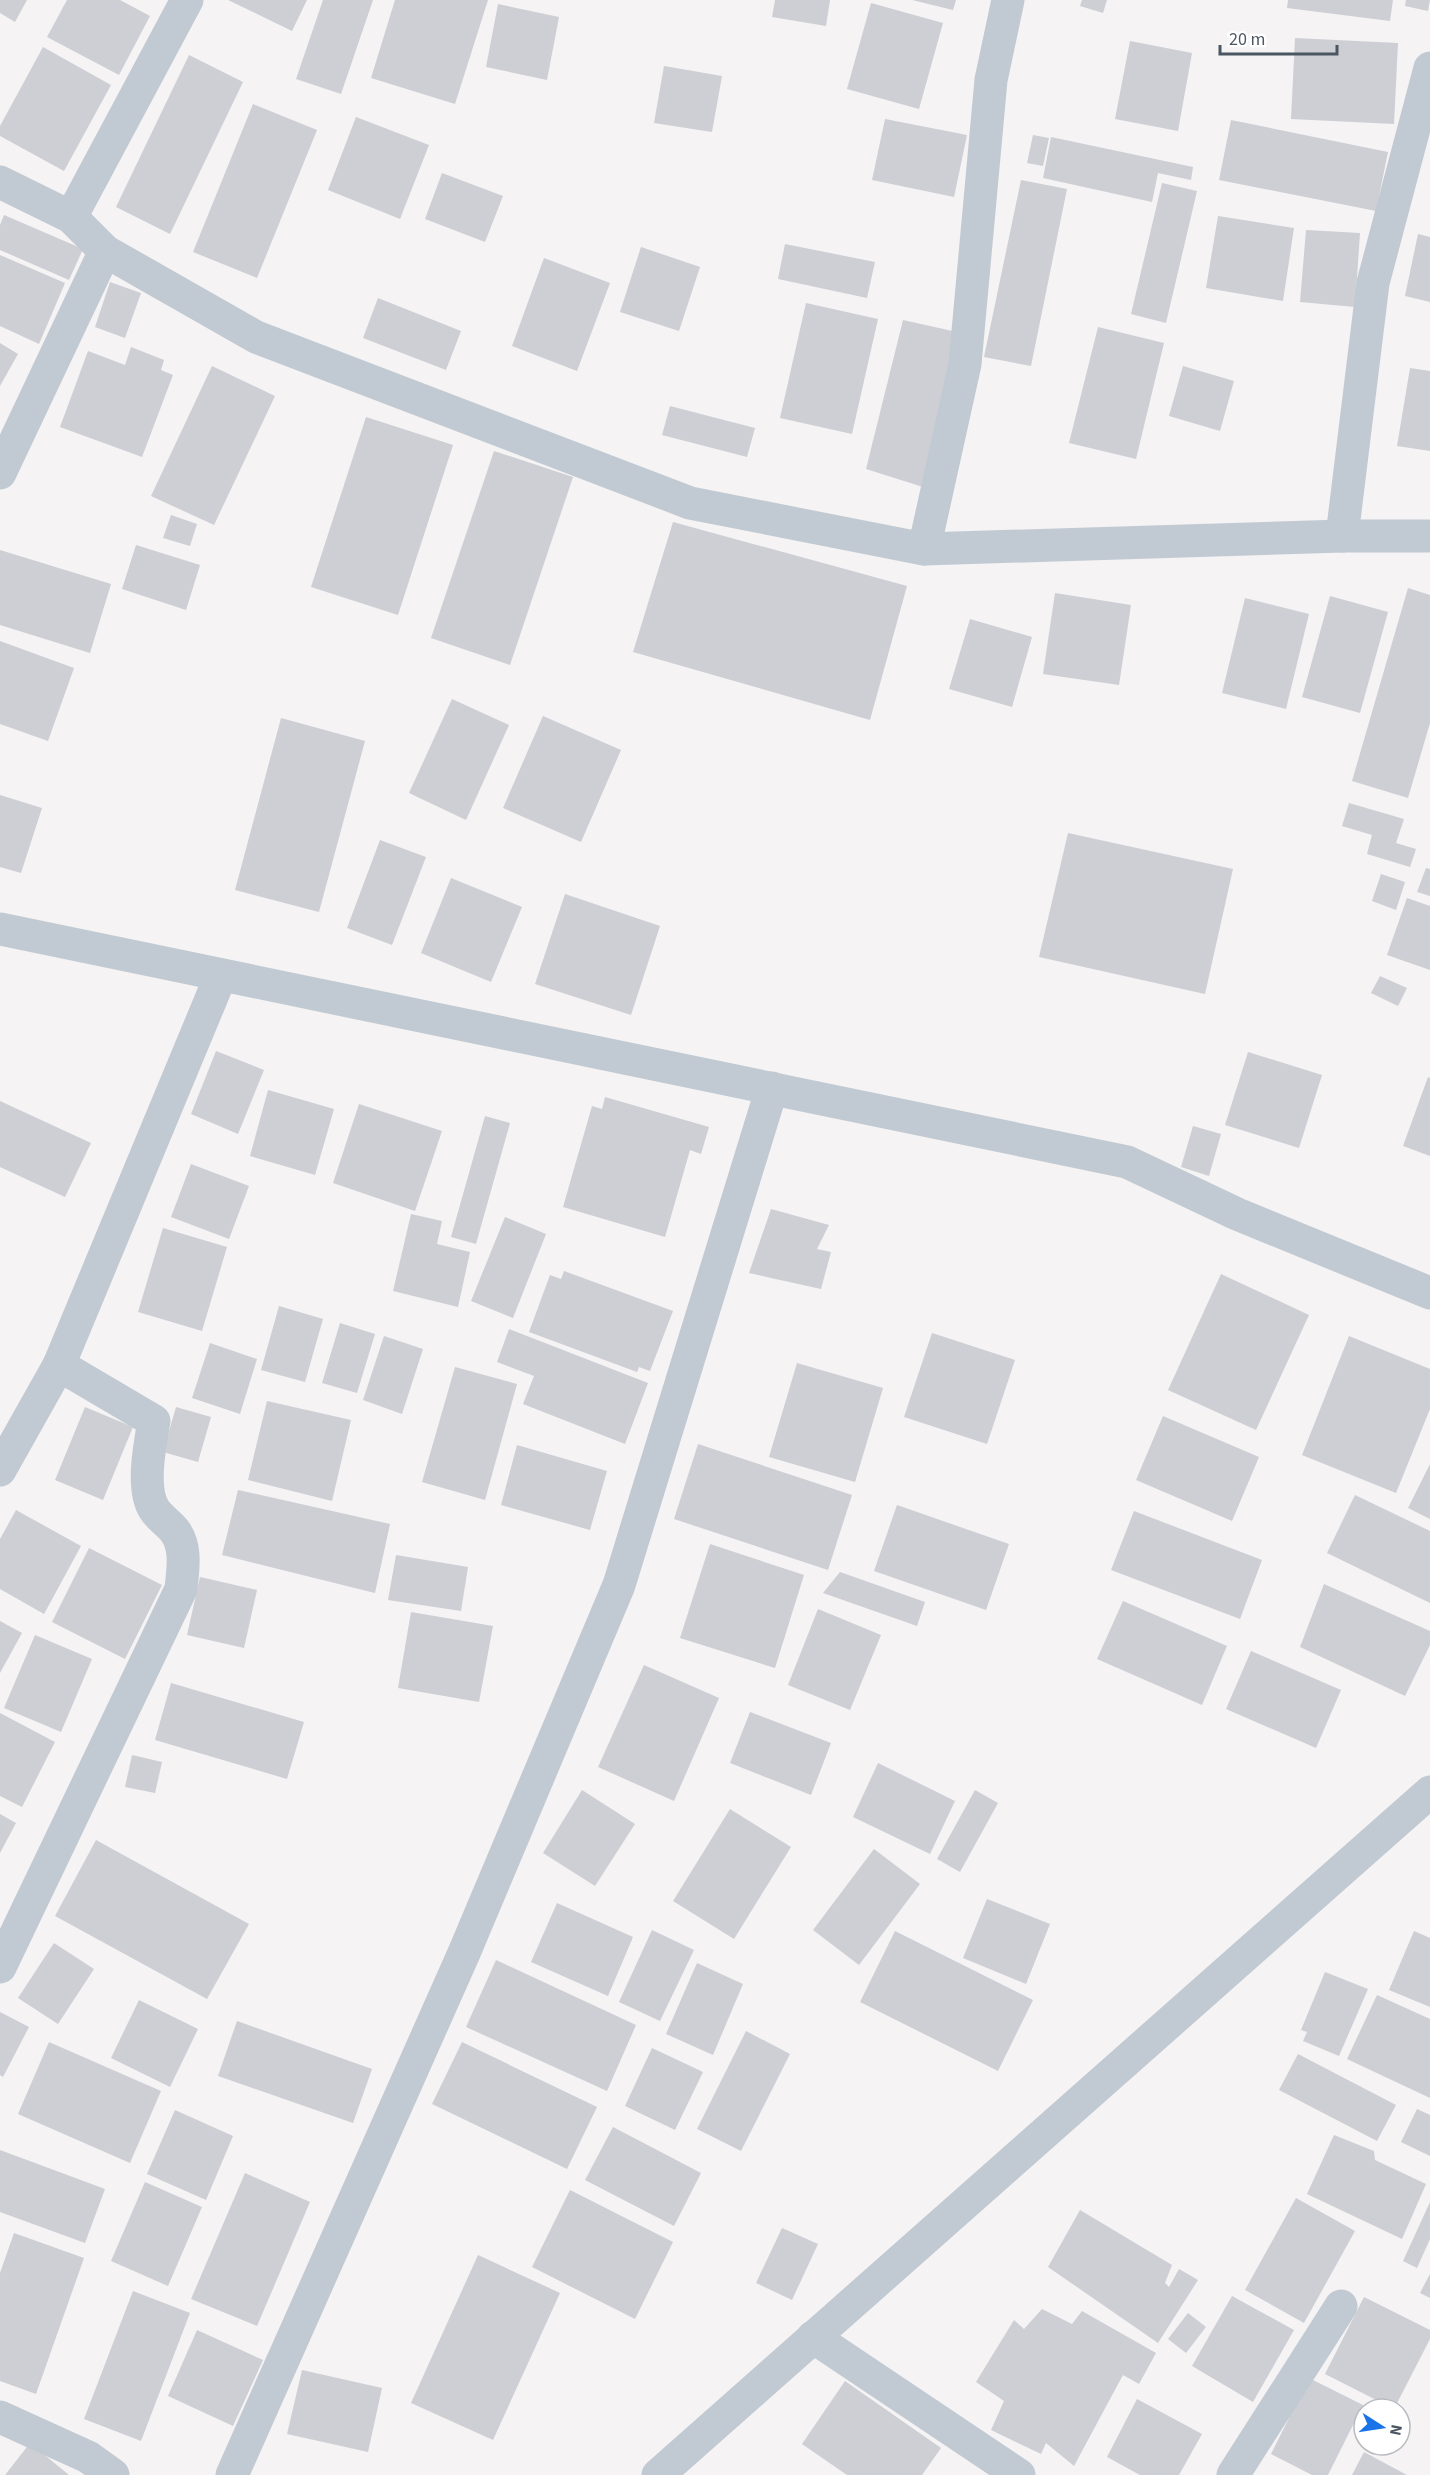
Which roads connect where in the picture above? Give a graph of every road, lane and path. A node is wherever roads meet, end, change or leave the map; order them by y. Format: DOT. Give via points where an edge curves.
graph roads {
  1 [pos="187,0"];
  2 [pos="1008,0"];
  3 [pos="1430,68"];
  4 [pos="0,182"];
  5 [pos="72,217"];
  6 [pos="105,251"];
  7 [pos="0,473"];
  8 [pos="1342,536"];
  9 [pos="1430,536"];
  10 [pos="924,549"];
  11 [pos="0,929"];
  12 [pos="221,975"];
  13 [pos="771,1088"];
  14 [pos="1430,1293"];
  15 [pos="59,1365"];
  16 [pos="0,1470"];
  17 [pos="1430,1792"];
  18 [pos="0,1967"];
  19 [pos="1341,2306"];
  20 [pos="813,2337"];
  21 [pos="0,2417"];
  22 [pos="113,2475"];
  23 [pos="232,2475"];
  24 [pos="658,2475"];
  25 [pos="1018,2475"];
  26 [pos="1233,2475"];
  1 -- 5 [label="street"];
  2 -- 10 [label="street" via="991,80 965,364"];
  3 -- 8 [label="street" via="1373,283"];
  4 -- 5 [label="street"];
  5 -- 6 [label="street"];
  6 -- 7 [label="street"];
  6 -- 10 [label="street" via="256,337 690,503"];
  8 -- 9 [label="street"];
  8 -- 10 [label="street"];
  11 -- 12 [label="street"];
  12 -- 13 [label="street"];
  12 -- 15 [label="street"];
  13 -- 14 [label="street" via="1127,1162 1237,1214"];
  13 -- 23 [label="street" via="620,1585 464,1953"];
  15 -- 16 [label="street"];
  15 -- 18 [label="street" via="154,1421 148,1483 153,1508 176,1532 183,1548 181,1589"];
  17 -- 20 [label="street"];
  19 -- 26 [label="street"];
  20 -- 24 [label="street"];
  20 -- 25 [label="street"];
  21 -- 22 [label="street" via="88,2457"];
}
